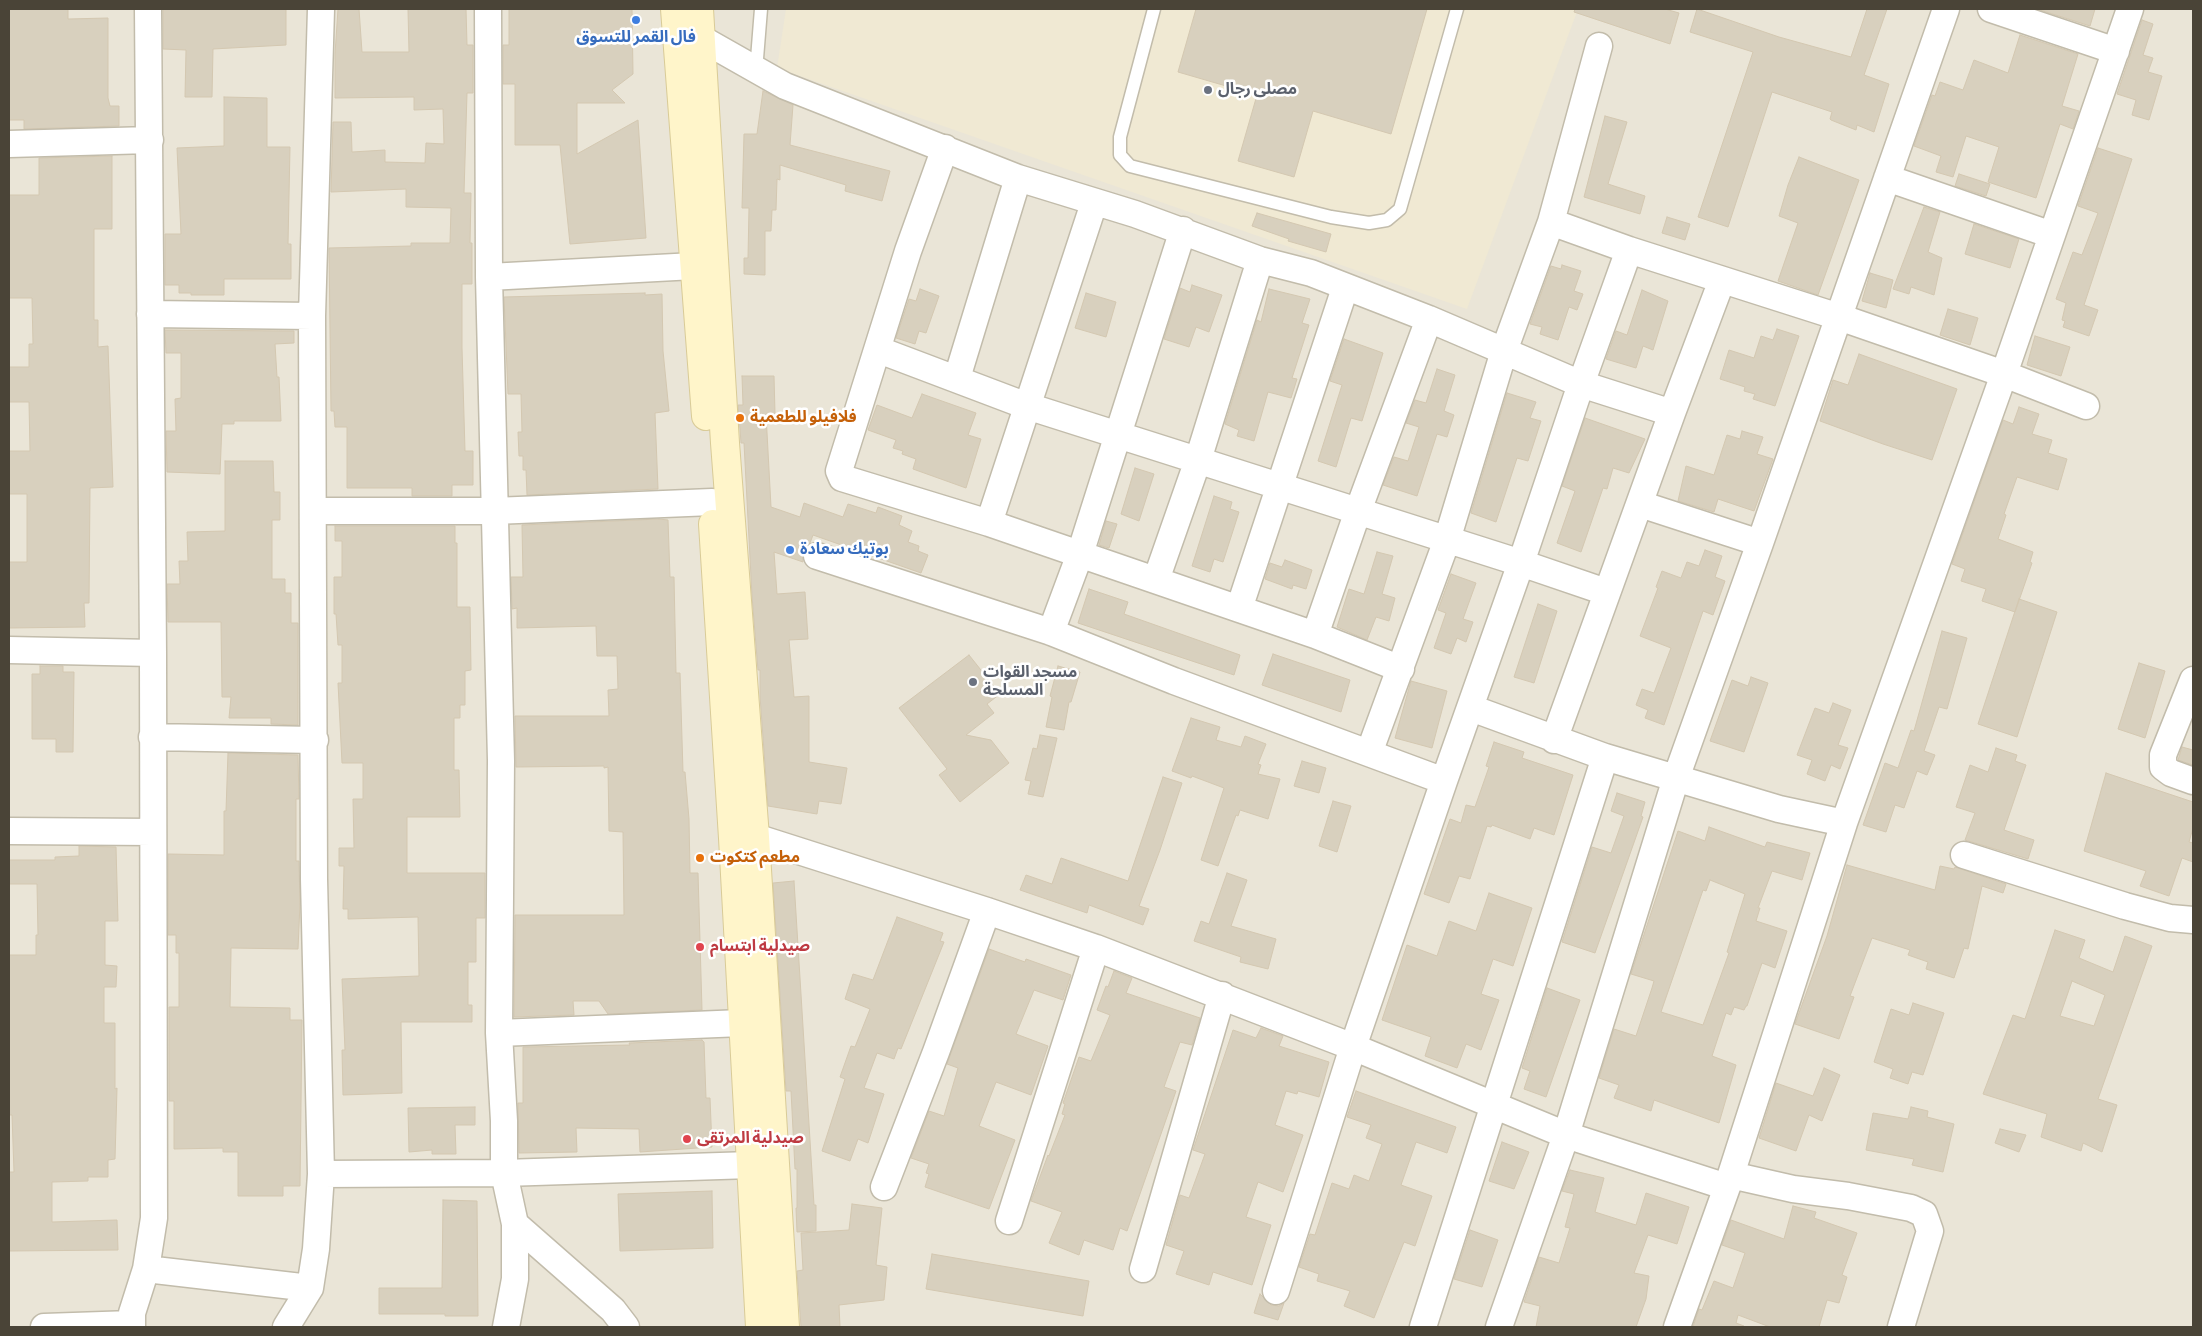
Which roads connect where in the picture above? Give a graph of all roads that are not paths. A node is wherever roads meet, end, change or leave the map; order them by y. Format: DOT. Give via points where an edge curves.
graph roads {
  1 [pos="148,9"];
  2 [pos="320,9"];
  3 [pos="488,9"];
  4 [pos="675,9"];
  5 [pos="700,9"];
  6 [pos="761,9"];
  7 [pos="1154,9"];
  8 [pos="1457,9"];
  9 [pos="1946,9"];
  10 [pos="1991,9"];
  11 [pos="2130,9"];
  12 [pos="690,37"];
  13 [pos="1599,46"];
  14 [pos="2116,51"];
  15 [pos="756,71"];
  16 [pos="150,140"];
  17 [pos="9,144"];
  18 [pos="945,148"];
  19 [pos="1018,178"];
  20 [pos="1887,178"];
  21 [pos="1094,202"];
  22 [pos="1551,222"];
  23 [pos="1183,230"];
  24 [pos="2052,235"];
  25 [pos="1629,250"];
  26 [pos="1260,260"];
  27 [pos="694,266"];
  28 [pos="489,276"];
  29 [pos="1722,280"];
  30 [pos="1345,288"];
  31 [pos="150,314"];
  32 [pos="312,316"];
  33 [pos="1838,317"];
  34 [pos="1429,319"];
  35 [pos="879,350"];
  36 [pos="1504,351"];
  37 [pos="2004,374"];
  38 [pos="958,378"];
  39 [pos="1581,384"];
  40 [pos="1027,406"];
  41 [pos="2086,406"];
  42 [pos="1672,413"];
  43 [pos="1118,434"];
  44 [pos="1198,460"];
  45 [pos="1280,486"];
  46 [pos="712,502"];
  47 [pos="1640,504"];
  48 [pos="314,511"];
  49 [pos="494,511"];
  50 [pos="1358,511"];
  51 [pos="990,523"];
  52 [pos="1448,540"];
  53 [pos="1760,543"];
  54 [pos="1080,554"];
  55 [pos="817,556"];
  56 [pos="1521,563"];
  57 [pos="1156,580"];
  58 [pos="1606,592"];
  59 [pos="1239,609"];
  60 [pos="1051,632"];
  61 [pos="1315,635"];
  62 [pos="9,650"];
  63 [pos="153,653"];
  64 [pos="1400,669"];
  65 [pos="2193,680"];
  66 [pos="1471,708"];
  67 [pos="152,737"];
  68 [pos="315,740"];
  69 [pos="1554,740"];
  70 [pos="1368,753"];
  71 [pos="1605,757"];
  72 [pos="1676,778"];
  73 [pos="1444,781"];
  74 [pos="2193,781"];
  75 [pos="1844,823"];
  76 [pos="9,831"];
  77 [pos="153,832"];
  78 [pos="744,838"];
  79 [pos="1964,855"];
  80 [pos="987,911"];
  81 [pos="2193,920"];
  82 [pos="1096,948"];
  83 [pos="1222,995"];
  84 [pos="742,1023"];
  85 [pos="499,1033"];
  86 [pos="1353,1047"];
  87 [pos="1492,1105"];
  88 [pos="1566,1135"];
  89 [pos="751,1165"];
  90 [pos="504,1173"];
  91 [pos="320,1174"];
  92 [pos="1729,1181"];
  93 [pos="884,1187"];
  94 [pos="1009,1221"];
  95 [pos="516,1224"];
  96 [pos="146,1269"];
  97 [pos="1143,1269"];
  98 [pos="310,1288"];
  99 [pos="1276,1291"];
  100 [pos="132,1326"];
  101 [pos="44,1327"];
  102 [pos="286,1327"];
  103 [pos="506,1327"];
  104 [pos="626,1327"];
  105 [pos="760,1327"];
  106 [pos="785,1327"];
  107 [pos="1423,1327"];
  108 [pos="1499,1327"];
  109 [pos="1677,1327"];
  110 [pos="1901,1327"];
  1 -- 16 [label="street"];
  2 -- 32 [label="street"];
  3 -- 28 [label="street"];
  4 -- 12 [label="main road"];
  5 -- 12 [label="main road"];
  6 -- 15 [label="lane"];
  7 -- 8 [label="lane" via="1120,137 1120,155 1130,166 1331,217 1368,223 1387,220 1400,209"];
  9 -- 20 [label="street"];
  10 -- 14 [label="street"];
  11 -- 14 [label="street"];
  12 -- 15 [label="street"];
  12 -- 27 [label="main road"];
  12 -- 78 [label="main road" via="725,443"];
  13 -- 22 [label="street"];
  14 -- 24 [label="street"];
  15 -- 18 [label="street" via="785,86"];
  16 -- 17 [label="street"];
  16 -- 31 [label="street"];
  18 -- 19 [label="street"];
  18 -- 35 [label="street" via="908,251"];
  19 -- 21 [label="street"];
  19 -- 38 [label="street"];
  20 -- 24 [label="street"];
  20 -- 33 [label="street"];
  21 -- 23 [label="street"];
  21 -- 40 [label="street"];
  22 -- 25 [label="street"];
  22 -- 36 [label="street"];
  23 -- 26 [label="street"];
  23 -- 43 [label="street"];
  24 -- 37 [label="street"];
  25 -- 29 [label="street"];
  25 -- 39 [label="street"];
  26 -- 30 [label="street" via="1311,273"];
  26 -- 44 [label="street"];
  27 -- 28 [label="street"];
  27 -- 46 [label="main road"];
  28 -- 49 [label="street"];
  29 -- 33 [label="street"];
  29 -- 42 [label="street"];
  30 -- 34 [label="street"];
  30 -- 45 [label="street"];
  31 -- 32 [label="street"];
  31 -- 63 [label="street"];
  32 -- 48 [label="street"];
  33 -- 37 [label="street"];
  33 -- 53 [label="street"];
  34 -- 36 [label="street"];
  34 -- 50 [label="street"];
  35 -- 38 [label="street"];
  35 -- 51 [label="street" via="839,471 842,478"];
  36 -- 39 [label="street"];
  36 -- 52 [label="street"];
  37 -- 41 [label="street"];
  37 -- 75 [label="street"];
  38 -- 40 [label="street"];
  39 -- 42 [label="street"];
  39 -- 56 [label="street"];
  40 -- 43 [label="street"];
  40 -- 51 [label="street"];
  42 -- 47 [label="street"];
  43 -- 44 [label="street"];
  43 -- 54 [label="street"];
  44 -- 45 [label="street"];
  44 -- 57 [label="street"];
  45 -- 50 [label="street"];
  45 -- 59 [label="street"];
  46 -- 49 [label="street"];
  46 -- 78 [label="main road"];
  47 -- 53 [label="street"];
  47 -- 58 [label="street"];
  48 -- 49 [label="street"];
  48 -- 68 [label="street"];
  49 -- 85 [label="street" via="501,760"];
  50 -- 52 [label="street"];
  50 -- 61 [label="street"];
  51 -- 54 [label="street"];
  52 -- 56 [label="street"];
  52 -- 64 [label="street"];
  53 -- 72 [label="street"];
  54 -- 57 [label="street"];
  54 -- 60 [label="street"];
  55 -- 60 [label="street"];
  56 -- 58 [label="street"];
  56 -- 66 [label="street"];
  57 -- 59 [label="street"];
  58 -- 69 [label="street"];
  59 -- 61 [label="street"];
  60 -- 70 [label="street"];
  61 -- 64 [label="street"];
  62 -- 63 [label="street"];
  63 -- 67 [label="street"];
  64 -- 70 [label="street"];
  65 -- 74 [label="street" via="2163,755 2163,767"];
  66 -- 69 [label="street"];
  66 -- 73 [label="street"];
  67 -- 68 [label="street"];
  67 -- 77 [label="street"];
  68 -- 91 [label="street" via="314,888"];
  69 -- 71 [label="street"];
  70 -- 73 [label="street"];
  71 -- 72 [label="street"];
  71 -- 87 [label="street"];
  72 -- 75 [label="street" via="1778,809"];
  72 -- 88 [label="street"];
  73 -- 86 [label="street"];
  75 -- 92 [label="street"];
  76 -- 77 [label="street"];
  77 -- 96 [label="street" via="154,1218"];
  78 -- 80 [label="street"];
  78 -- 84 [label="main road"];
  78 -- 106 [label="main road"];
  79 -- 81 [label="street" via="2125,906 2170,918"];
  80 -- 82 [label="street"];
  80 -- 93 [label="street"];
  82 -- 83 [label="street"];
  82 -- 94 [label="street"];
  83 -- 86 [label="street"];
  83 -- 97 [label="street"];
  84 -- 85 [label="street"];
  84 -- 89 [label="main road"];
  85 -- 90 [label="street"];
  86 -- 87 [label="street"];
  86 -- 99 [label="street"];
  87 -- 88 [label="street"];
  87 -- 107 [label="street"];
  88 -- 92 [label="street"];
  88 -- 108 [label="street"];
  89 -- 90 [label="street"];
  89 -- 105 [label="main road"];
  90 -- 91 [label="street"];
  90 -- 95 [label="street"];
  91 -- 98 [label="street" via="316,1249"];
  92 -- 109 [label="street"];
  92 -- 110 [label="street" via="1848,1196 1911,1208 1924,1214 1930,1231"];
  95 -- 103 [label="street" via="515,1279"];
  95 -- 104 [label="street" via="613,1310"];
  96 -- 98 [label="street"];
  96 -- 100 [label="street" via="132,1313"];
  98 -- 102 [label="street"];
  100 -- 101 [label="street"];
}
